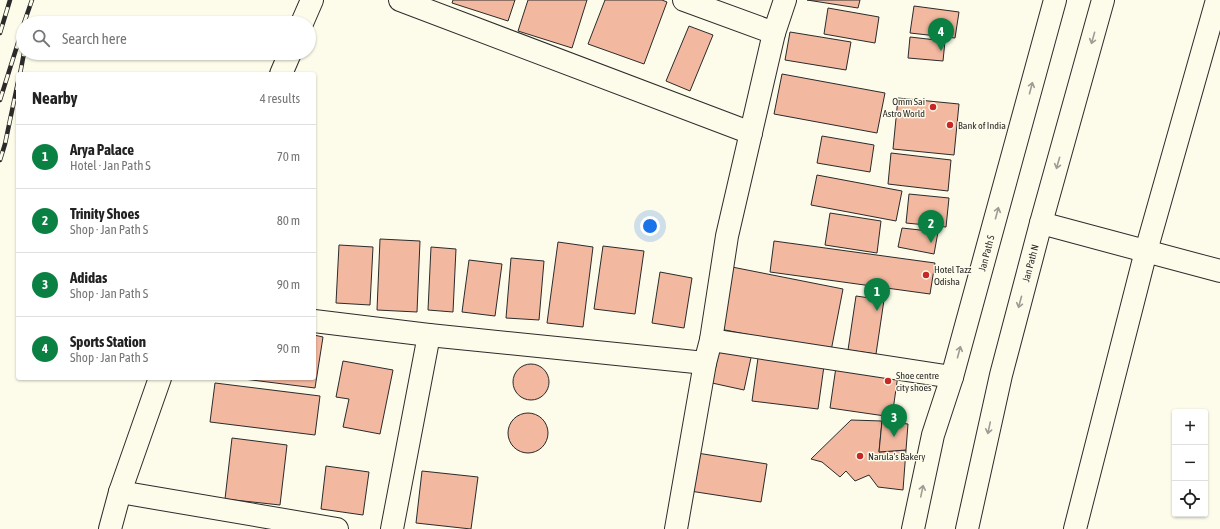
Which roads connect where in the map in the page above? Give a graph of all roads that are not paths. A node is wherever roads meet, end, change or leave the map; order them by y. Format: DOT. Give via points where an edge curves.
graph roads {
  1 [pos="312,0"];
  2 [pos="400,0"];
  3 [pos="684,0"];
  4 [pos="785,0"];
  5 [pos="1055,0"];
  6 [pos="1103,0"];
  7 [pos="1217,0"];
  8 [pos="425,4"];
  9 [pos="305,16"];
  10 [pos="774,33"];
  11 [pos="287,60"];
  12 [pos="282,72"];
  13 [pos="751,133"];
  14 [pos="1041,223"];
  15 [pos="1146,251"];
  16 [pos="1220,271"];
  17 [pos="316,321"];
  18 [pos="429,335"];
  19 [pos="711,340"];
  20 [pos="705,362"];
  21 [pos="952,377"];
  22 [pos="159,380"];
  23 [pos="120,492"];
  24 [pos="110,529"];
  25 [pos="337,529"];
  26 [pos="392,529"];
  27 [pos="676,529"];
  28 [pos="913,529"];
  29 [pos="967,529"];
  30 [pos="1075,529"];
  1 -- 9 [label="street"];
  2 -- 8 [label="street"];
  3 -- 10 [label="street"];
  4 -- 10 [label="street"];
  21 -- 5 [label="street, Jan Path S, one-way"];
  6 -- 14 [label="street, Jan Path N, one-way"];
  7 -- 15 [label="street"];
  8 -- 13 [label="street"];
  10 -- 13 [label="street"];
  11 -- 12 [label="street"];
  13 -- 19 [label="street" via="727,236"];
  14 -- 15 [label="street"];
  14 -- 29 [label="street, Jan Path N, one-way" via="1001,375"];
  15 -- 16 [label="street"];
  15 -- 30 [label="street"];
  17 -- 18 [label="street"];
  18 -- 20 [label="street"];
  18 -- 26 [label="street"];
  19 -- 20 [label="street"];
  19 -- 21 [label="street"];
  20 -- 27 [label="street"];
  28 -- 21 [label="street, Jan Path S, one-way" via="933,435"];
  22 -- 23 [label="street"];
  23 -- 24 [label="street"];
  23 -- 25 [label="street"];
}
